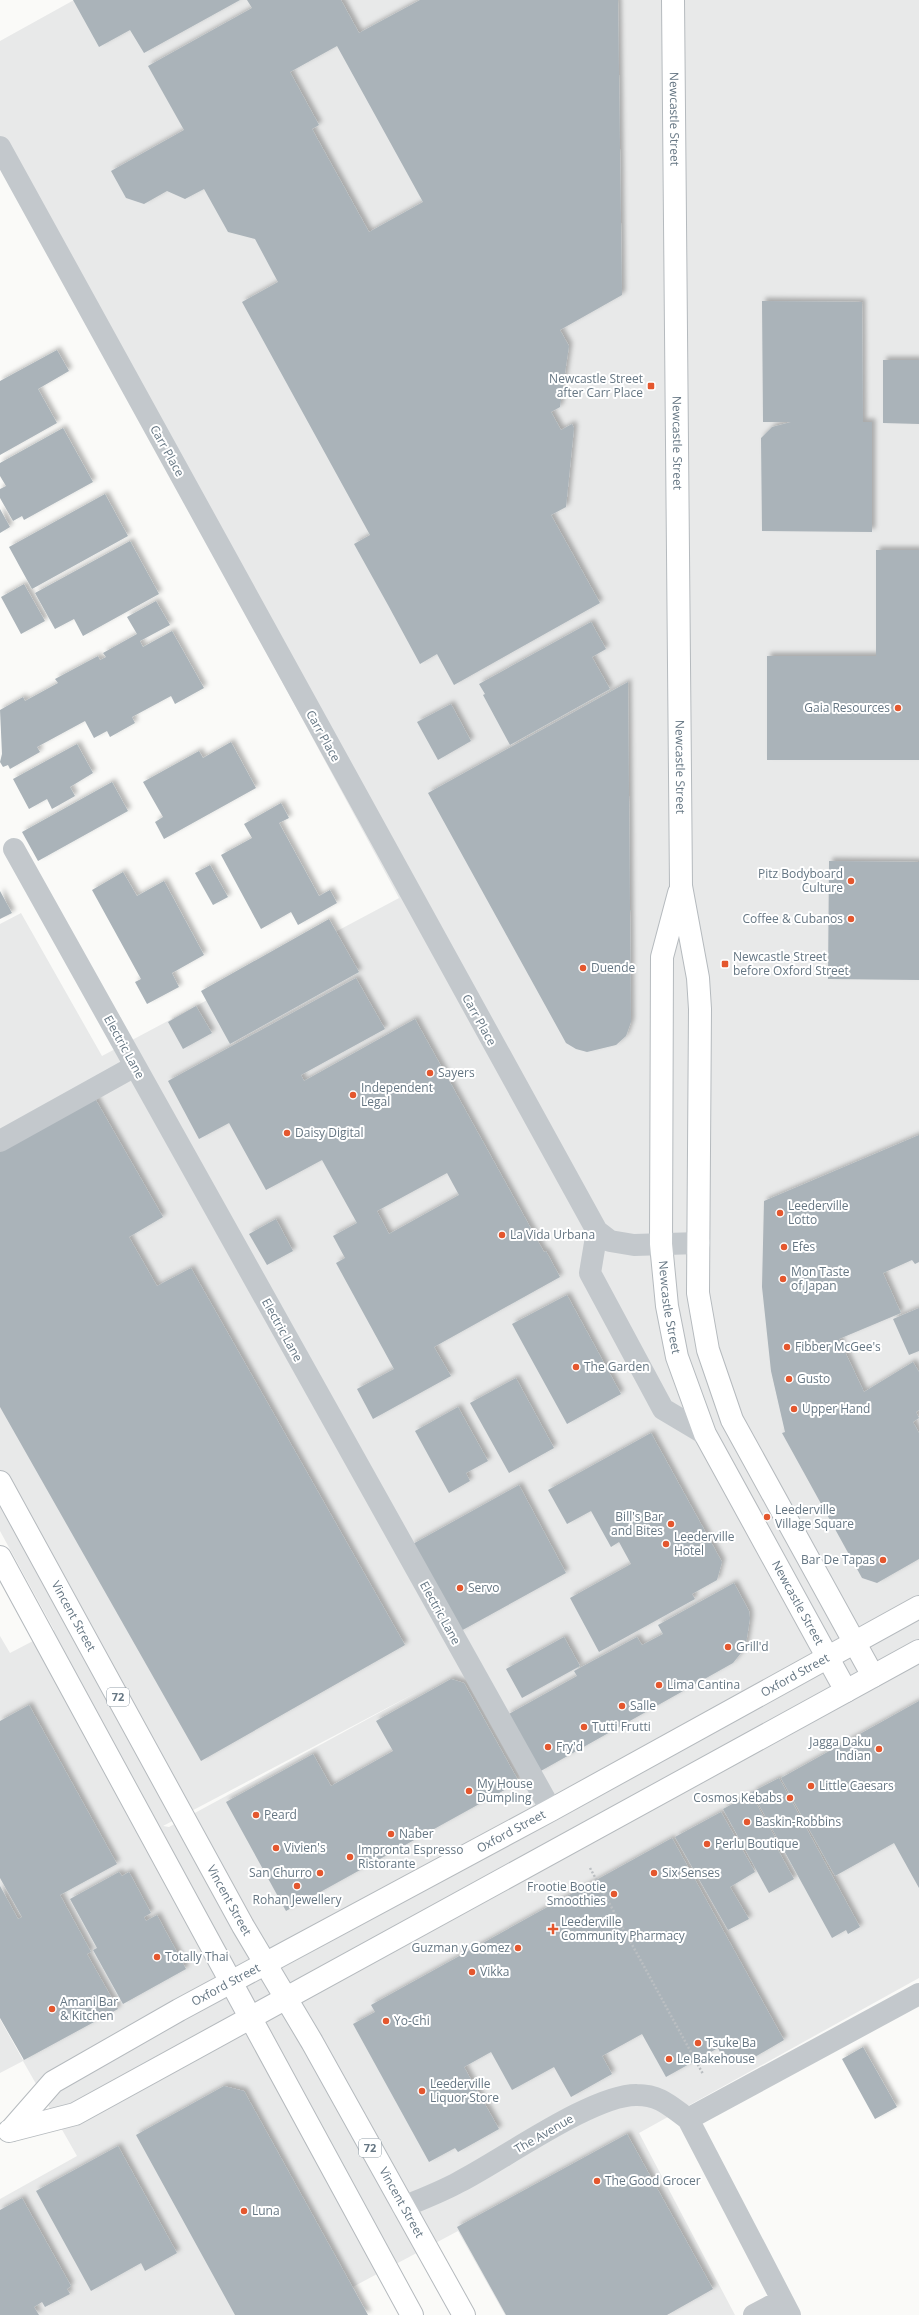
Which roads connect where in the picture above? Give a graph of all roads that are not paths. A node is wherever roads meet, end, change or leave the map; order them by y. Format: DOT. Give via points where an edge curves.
graph roads {
  1 [pos="673,0"];
  2 [pos="0,147"];
  3 [pos="14,849"];
  4 [pos="681,886"];
  5 [pos="135,1066"];
  6 [pos="0,1141"];
  7 [pos="597,1231"];
  8 [pos="699,1243"];
  9 [pos="661,1244"];
  10 [pos="705,1434"];
  11 [pos="0,1482"];
  12 [pos="0,1557"];
  13 [pos="919,1607"];
  14 [pos="854,1643"];
  15 [pos="919,1651"];
  16 [pos="828,1657"];
  17 [pos="873,1676"];
  18 [pos="846,1691"];
  19 [pos="551,1810"];
  20 [pos="265,1964"];
  21 [pos="232,1982"];
  22 [pos="919,1994"];
  23 [pos="285,1998"];
  24 [pos="250,2017"];
  25 [pos="688,2119"];
  26 [pos="6,2133"];
  27 [pos="403,2207"];
  28 [pos="786,2307"];
  29 [pos="412,2315"];
  30 [pos="464,2315"];
  31 [pos="754,2315"];
  1 -- 4 [label="main road, Newcastle Street"];
  2 -- 7 [label="street, Carr Place"];
  3 -- 5 [label="street, Electric Lane"];
  4 -- 8 [label="main road, Newcastle Street" via="698,978 700,1009"];
  4 -- 9 [label="main road, Newcastle Street" via="662,957"];
  5 -- 6 [label="street"];
  5 -- 19 [label="street, Electric Lane"];
  7 -- 9 [label="street" via="610,1240 634,1245"];
  7 -- 10 [label="street" via="590,1272 663,1409"];
  8 -- 9 [label="street"];
  8 -- 14 [label="main road, Newcastle Street" via="698,1293 708,1350 732,1420"];
  9 -- 10 [label="main road, Newcastle Street" via="667,1306 677,1358"];
  10 -- 16 [label="main road, Newcastle Street"];
  11 -- 20 [label="main road, Vincent Street / 72"];
  12 -- 21 [label="main road"];
  13 -- 14 [label="main road, Oxford Street"];
  14 -- 16 [label="main road, Oxford Street"];
  14 -- 17 [label="main road, Newcastle Street"];
  15 -- 17 [label="main road, Oxford Street"];
  16 -- 18 [label="main road, Newcastle Street"];
  16 -- 19 [label="main road, Oxford Street"];
  17 -- 18 [label="main road, Oxford Street"];
  18 -- 23 [label="main road, Oxford Street"];
  19 -- 20 [label="main road, Oxford Street"];
  20 -- 21 [label="main road, Oxford Street"];
  20 -- 23 [label="main road, Vincent Street / 72"];
  21 -- 24 [label="main road"];
  21 -- 26 [label="main road, Oxford Street" via="53,2082"];
  22 -- 25 [label="street"];
  23 -- 24 [label="main road, Oxford Street"];
  23 -- 27 [label="main road, Vincent Street / 72"];
  24 -- 26 [label="main road, Oxford Street" via="75,2114"];
  24 -- 29 [label="main road"];
  25 -- 27 [label="street, The Avenue" via="659,2098 622,2096 582,2112 459,2182"];
  25 -- 28 [label="street"];
  27 -- 30 [label="main road, Vincent Street / 72"];
  28 -- 31 [label="street"];
}
